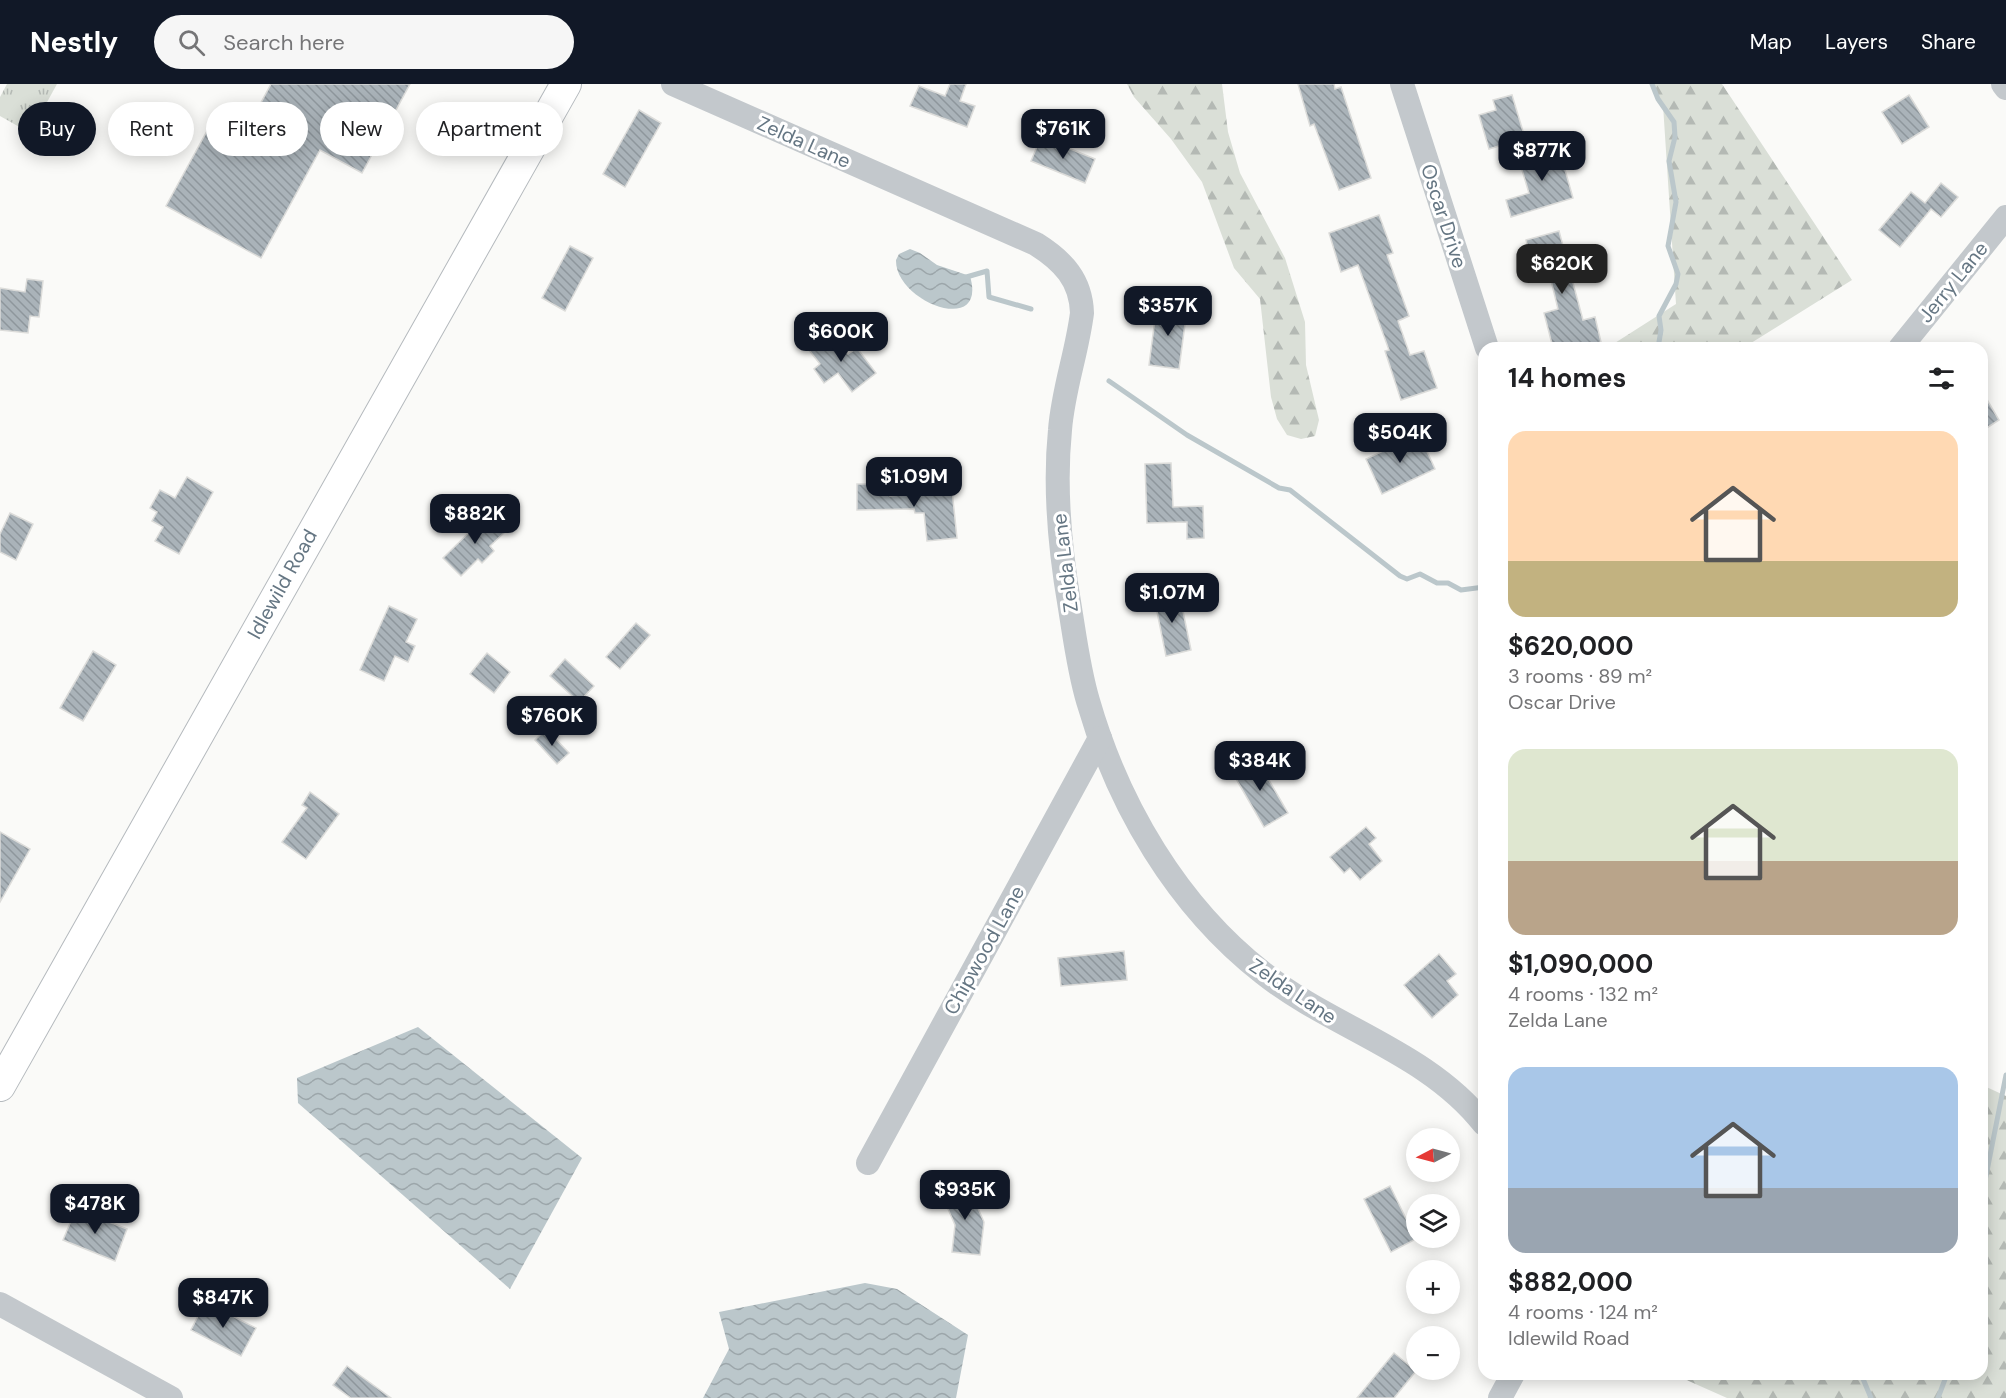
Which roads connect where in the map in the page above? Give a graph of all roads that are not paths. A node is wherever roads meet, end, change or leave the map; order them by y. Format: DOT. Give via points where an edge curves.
graph roads {
  1 [pos="567,84"];
  2 [pos="673,84"];
  3 [pos="1402,84"];
  4 [pos="2003,84"];
  5 [pos="2006,88"];
  6 [pos="2006,217"];
  7 [pos="1485,342"];
  8 [pos="1905,342"];
  9 [pos="1100,738"];
  10 [pos="0,1086"];
  11 [pos="1478,1118"];
  12 [pos="868,1163"];
  13 [pos="0,1304"];
  14 [pos="1510,1380"];
  15 [pos="171,1398"];
  16 [pos="1500,1398"];
  1 -- 10 [label="main road, Idlewild Road"];
  2 -- 9 [label="street, Zelda Lane" via="1036,244 1071,273 1082,300 1082,313 1059,430 1057,482 1064,575 1085,688"];
  3 -- 7 [label="street, Oscar Drive"];
  4 -- 5 [label="street"];
  6 -- 8 [label="street, Jerry Lane"];
  9 -- 11 [label="street, Zelda Lane" via="1128,803 1161,858 1218,934 1290,992 1420,1067"];
  9 -- 12 [label="street, Chipwood Lane"];
  13 -- 15 [label="street"];
  14 -- 16 [label="street"];
}
